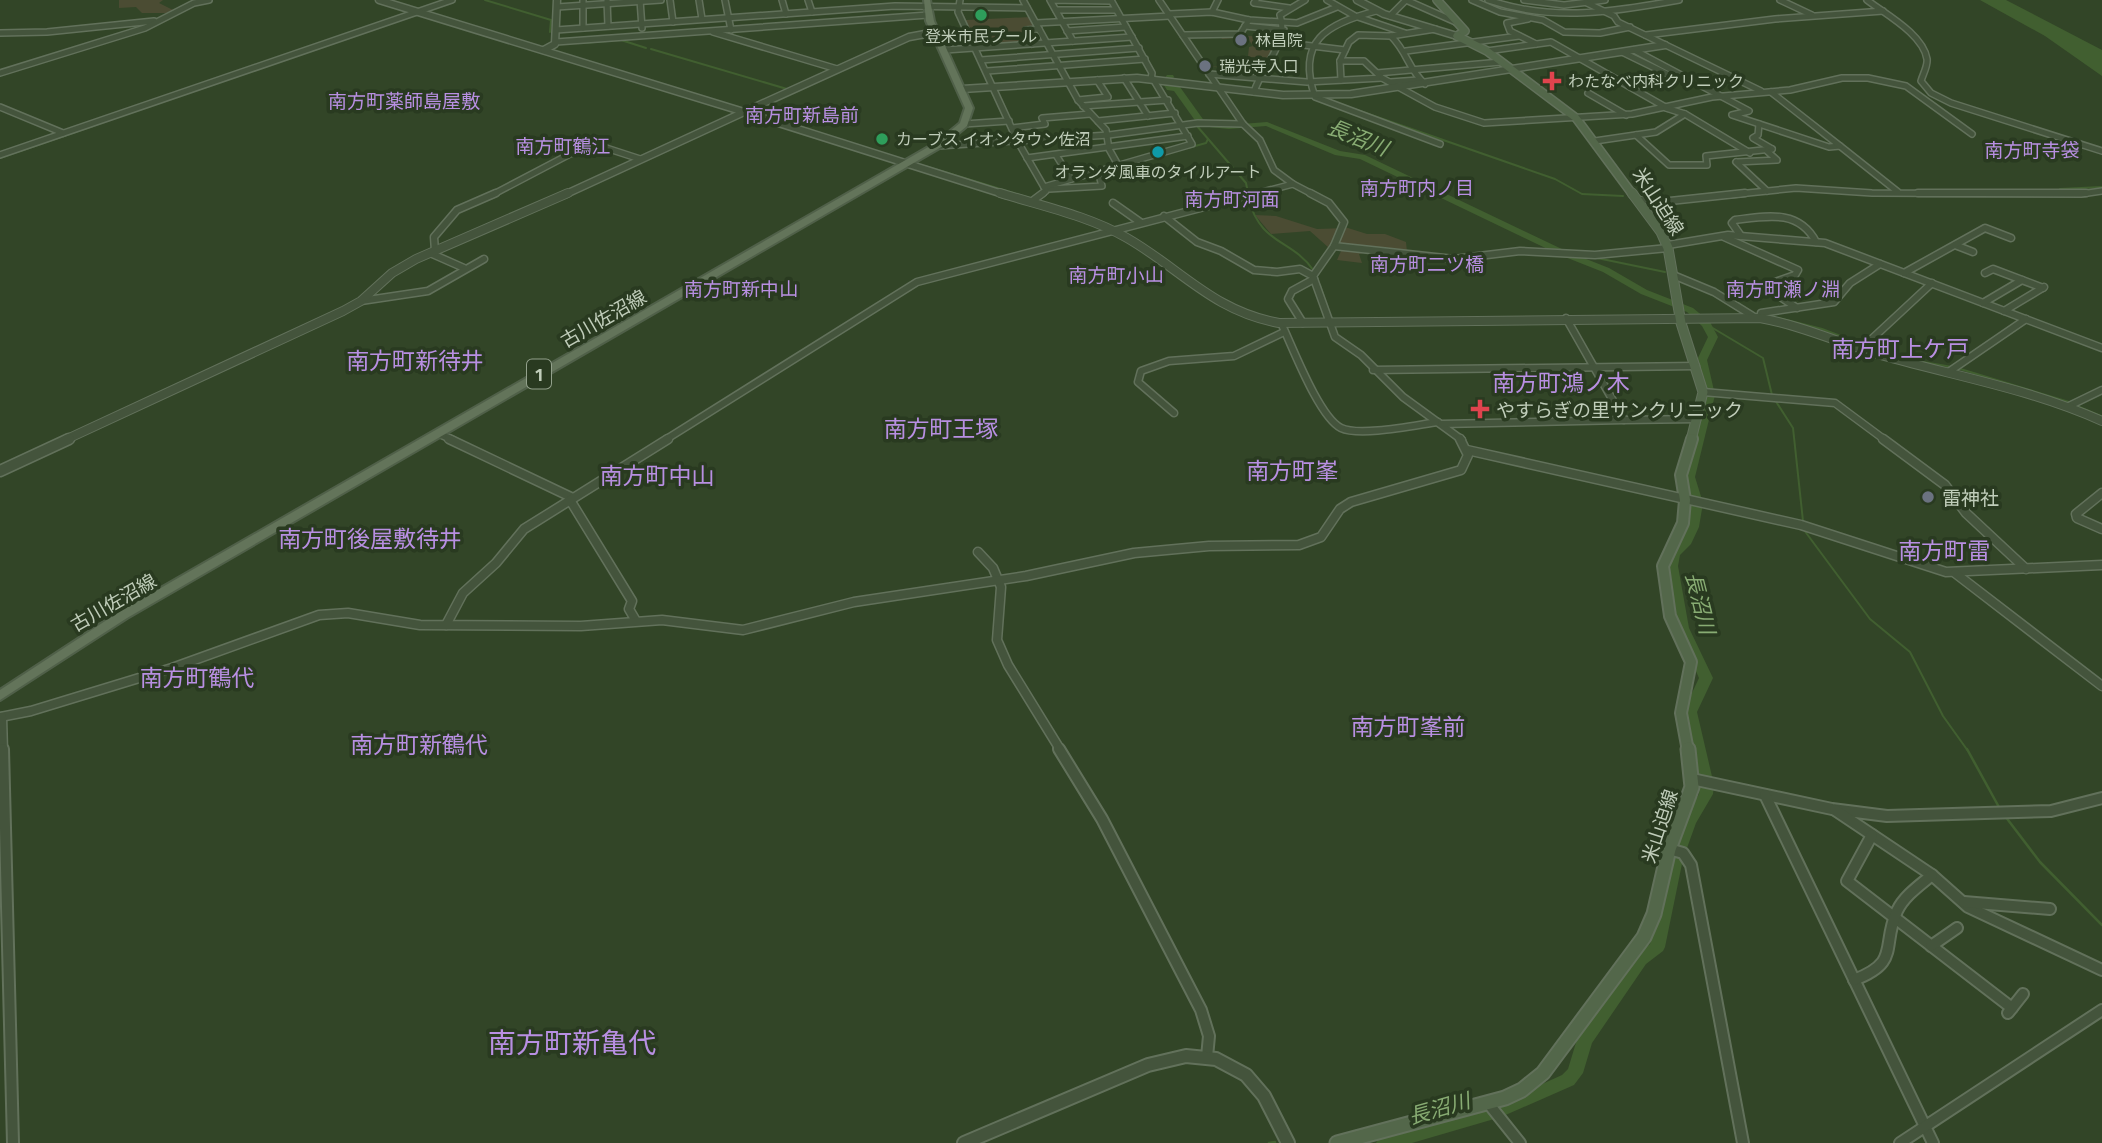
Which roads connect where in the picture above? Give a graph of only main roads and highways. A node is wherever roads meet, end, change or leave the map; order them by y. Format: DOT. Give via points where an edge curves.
graph roads {
  1 [pos="1437,0"];
  2 [pos="927,7"];
  3 [pos="0,696"];
  4 [pos="1337,1143"];
  1 -- 4 [label="main road, 米山迫線" via="1465,32 1457,36 1488,51 1576,118 1668,246 1678,310 1707,392 1681,475 1683,523 1663,566 1670,616 1690,662 1681,713 1697,780 1654,914 1633,956 1543,1073 1494,1109"];
  2 -- 3 [label="main road, 古川佐沼線 / 1" via="968,106 964,124 938,146 111,622"];
}
